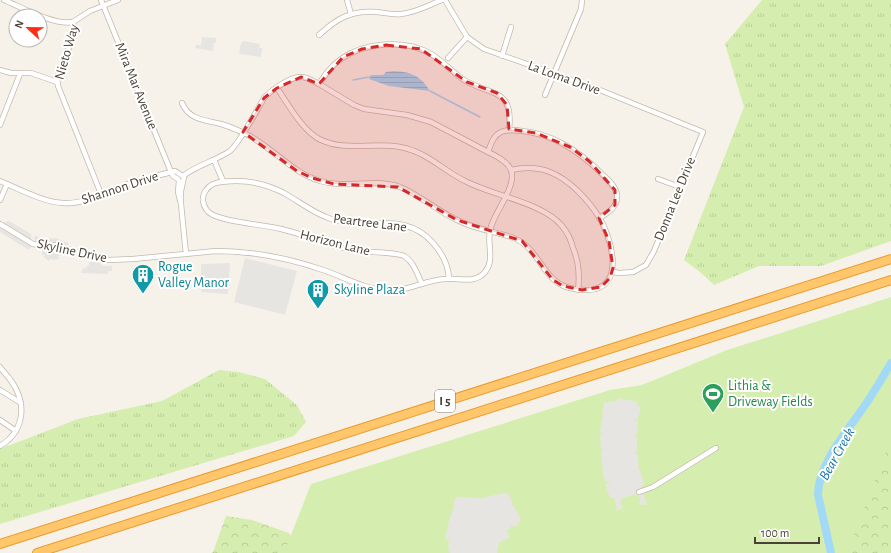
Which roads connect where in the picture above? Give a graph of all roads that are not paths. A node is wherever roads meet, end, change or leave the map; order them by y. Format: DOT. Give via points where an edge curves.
graph roads {
  1 [pos="4,0"];
  2 [pos="101,0"];
  3 [pos="118,0"];
  4 [pos="347,0"];
  5 [pos="442,0"];
  6 [pos="445,0"];
  7 [pos="582,0"];
  8 [pos="103,6"];
  9 [pos="351,14"];
  10 [pos="73,22"];
  11 [pos="511,27"];
  12 [pos="319,35"];
  13 [pos="467,37"];
  14 [pos="502,56"];
  15 [pos="448,58"];
  16 [pos="0,70"];
  17 [pos="20,74"];
  18 [pos="555,74"];
  19 [pos="57,82"];
  20 [pos="319,84"];
  21 [pos="277,88"];
  22 [pos="545,96"];
  23 [pos="182,103"];
  24 [pos="0,124"];
  25 [pos="509,130"];
  26 [pos="243,132"];
  27 [pos="702,132"];
  28 [pos="488,152"];
  29 [pos="214,160"];
  30 [pos="511,170"];
  31 [pos="171,172"];
  32 [pos="183,176"];
  33 [pos="658,179"];
  34 [pos="0,181"];
  35 [pos="222,181"];
  36 [pos="7,184"];
  37 [pos="680,187"];
  38 [pos="101,194"];
  39 [pos="506,197"];
  40 [pos="0,200"];
  41 [pos="181,204"];
  42 [pos="599,218"];
  43 [pos="0,224"];
  44 [pos="490,231"];
  45 [pos="186,254"];
  46 [pos="891,259"];
  47 [pos="612,272"];
  48 [pos="449,278"];
  49 [pos="891,280"];
  50 [pos="422,284"];
  51 [pos="578,290"];
  52 [pos="0,367"];
  53 [pos="0,390"];
  54 [pos="21,403"];
  55 [pos="0,420"];
  56 [pos="16,431"];
  57 [pos="0,446"];
  58 [pos="716,448"];
  59 [pos="639,492"];
  60 [pos="0,544"];
  61 [pos="37,553"];
  1 -- 10 [label="street" via="61,22"];
  2 -- 8 [label="street, Mira Mar Avenue"];
  3 -- 8 [label="street, Nieto Way"];
  4 -- 9 [label="street"];
  5 -- 9 [label="street" via="403,14"];
  6 -- 13 [label="street, La Loma Drive"];
  7 -- 18 [label="street" via="581,9"];
  8 -- 10 [label="street, Nieto Way"];
  8 -- 31 [label="street, Mira Mar Avenue"];
  9 -- 12 [label="street" via="336,21"];
  10 -- 19 [label="street, Nieto Way" via="74,35"];
  11 -- 14 [label="street"];
  13 -- 14 [label="street, La Loma Drive" via="484,49"];
  13 -- 15 [label="street"];
  14 -- 18 [label="street, La Loma Drive"];
  16 -- 17 [label="street"];
  17 -- 19 [label="street" via="31,73"];
  17 -- 24 [label="street"];
  18 -- 22 [label="street"];
  18 -- 27 [label="street, La Loma Drive"];
  19 -- 38 [label="street, Nieto Way"];
  20 -- 21 [label="street" via="300,77"];
  20 -- 25 [label="street" via="337,62 350,54 374,46 417,47 440,60 467,82 497,93 503,98 509,111"];
  20 -- 28 [label="street" via="364,109 407,115 431,122"];
  21 -- 26 [label="street" via="264,98"];
  21 -- 39 [label="street" via="308,130 319,139 339,145 389,146 412,150 466,182"];
  23 -- 26 [label="street" via="193,117"];
  25 -- 28 [label="street" via="494,138"];
  25 -- 42 [label="street" via="536,133 564,144 589,161 607,178 615,190 616,200 612,210"];
  26 -- 29 [label="street" via="234,148"];
  26 -- 44 [label="street" via="296,171 312,178 334,184 379,184 398,187 457,220"];
  27 -- 37 [label="street, Donna Lee Drive"];
  28 -- 30 [label="street" via="505,161"];
  29 -- 32 [label="street"];
  29 -- 35 [label="street"];
  30 -- 39 [label="street, Skyline Drive" via="512,183"];
  30 -- 42 [label="street" via="539,169 560,177 574,188"];
  31 -- 32 [label="street"];
  31 -- 38 [label="street, Shannon Drive"];
  31 -- 41 [label="street, Mira Mar Avenue" via="179,181"];
  32 -- 41 [label="street, Mira Mar Avenue"];
  33 -- 37 [label="street"];
  34 -- 36 [label="street, Shannon Drive"];
  35 -- 48 [label="street, Peartree Lane" via="248,182 275,189 316,213 342,222 388,222 416,229 440,251 448,268"];
  35 -- 50 [label="street, Horizon Lane" via="212,185 203,195 206,210 211,213 219,217 283,229 350,249 401,255 412,264"];
  36 -- 38 [label="street, Shannon Drive" via="63,203 81,202"];
  36 -- 40 [label="street"];
  37 -- 47 [label="street, Donna Lee Drive" via="646,265 627,273"];
  39 -- 44 [label="street, Skyline Drive"];
  39 -- 51 [label="street" via="540,209 563,227 579,263"];
  41 -- 45 [label="street, Mira Mar Avenue"];
  42 -- 47 [label="street" via="611,249"];
  43 -- 45 [label="street, Skyline Drive" via="33,244 56,245 107,260"];
  44 -- 48 [label="street, Skyline Drive" via="488,240 491,258 486,271 469,280"];
  44 -- 51 [label="street" via="522,242 530,248 553,280"];
  45 -- 50 [label="street, Skyline Drive" via="228,251 274,256 379,290 396,291"];
  46 -- 60 [label="highway, I 5"];
  47 -- 51 [label="street" via="606,284 601,287"];
  48 -- 50 [label="street, Skyline Drive"];
  49 -- 61 [label="highway, I 5"];
  52 -- 54 [label="street" via="16,388"];
  53 -- 54 [label="street"];
  54 -- 56 [label="street" via="21,415"];
  55 -- 56 [label="street"];
  56 -- 57 [label="street"];
  58 -- 59 [label="street" via="653,487"];
}
